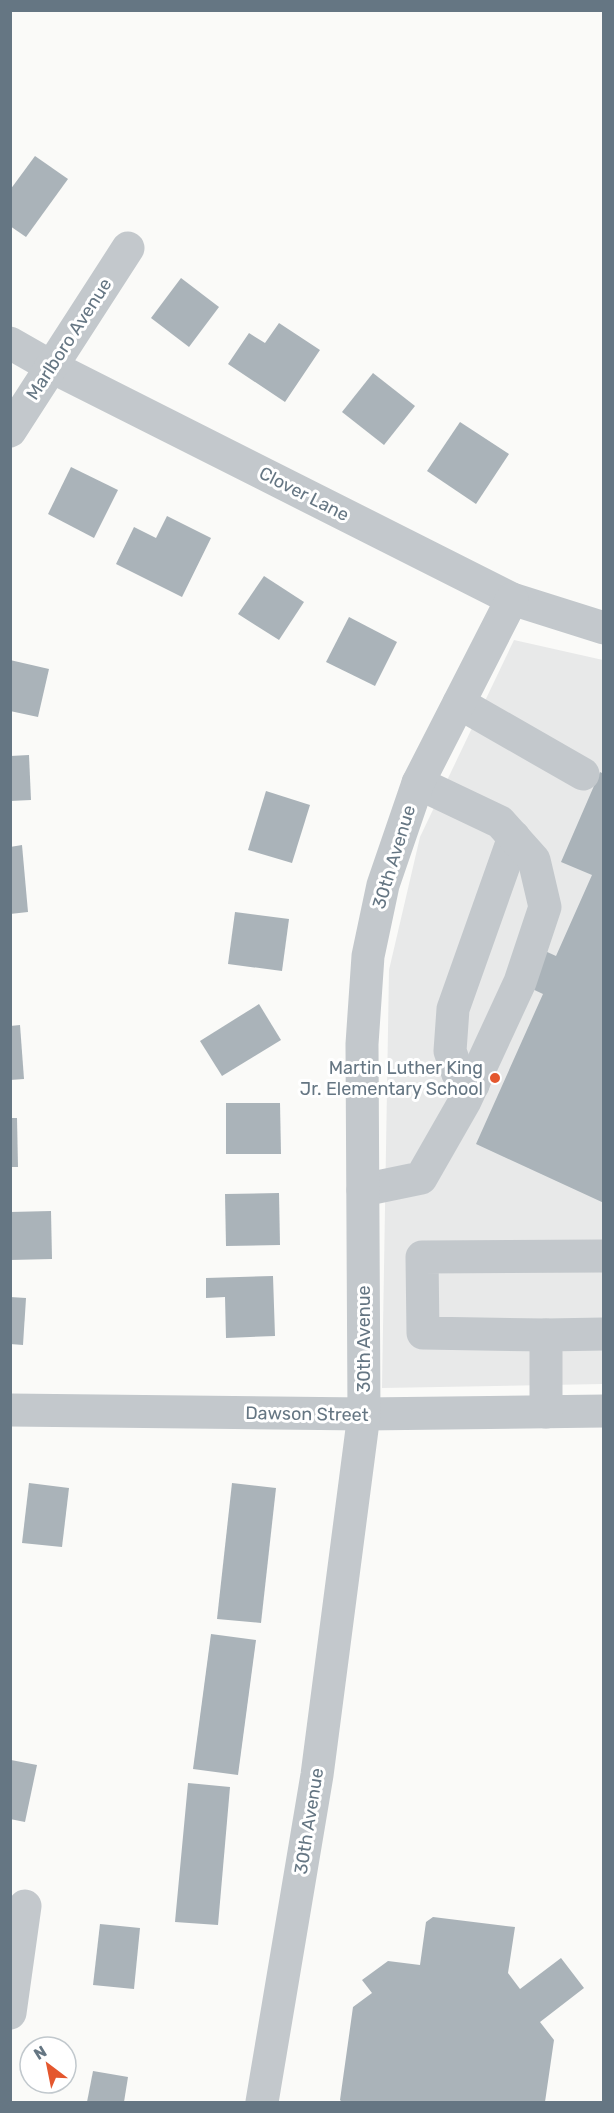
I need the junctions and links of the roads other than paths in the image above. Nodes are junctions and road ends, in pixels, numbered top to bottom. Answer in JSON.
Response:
{"nodes":[{"id":1,"x":128,"y":248,"type":"dead end"},
{"id":2,"x":10,"y":343,"type":"edge"},
{"id":3,"x":52,"y":367,"type":"junction"},
{"id":4,"x":10,"y":431,"type":"edge"},
{"id":5,"x":512,"y":599,"type":"junction"},
{"id":6,"x":603,"y":628,"type":"edge"},
{"id":7,"x":459,"y":703,"type":"junction"},
{"id":8,"x":583,"y":774,"type":"dead end"},
{"id":9,"x":418,"y":783,"type":"junction"},
{"id":10,"x":514,"y":837,"type":"junction"},
{"id":11,"x":473,"y":1084,"type":"junction"},
{"id":12,"x":363,"y":1190,"type":"junction"},
{"id":13,"x":603,"y":1256,"type":"edge"},
{"id":14,"x":603,"y":1334,"type":"edge"},
{"id":15,"x":546,"y":1335,"type":"junction"},
{"id":16,"x":10,"y":1410,"type":"edge"},
{"id":17,"x":603,"y":1411,"type":"edge"},
{"id":18,"x":546,"y":1412,"type":"junction"},
{"id":19,"x":364,"y":1414,"type":"junction"},
{"id":20,"x":25,"y":1906,"type":"dead end"},
{"id":21,"x":10,"y":2013,"type":"edge"},
{"id":22,"x":262,"y":2103,"type":"edge"}],
"edges":[{"from":1,"to":3,"type":"street","name":"Marlboro Avenue"},
{"from":2,"to":3,"type":"street","name":"Clover Lane"},
{"from":3,"to":4,"type":"street","name":"Marlboro Avenue"},
{"from":3,"to":5,"type":"street","name":"Clover Lane"},
{"from":5,"to":6,"type":"street","name":"Clover Lane"},
{"from":5,"to":7,"type":"street","name":"30th Avenue"},
{"from":7,"to":8,"type":"street"},
{"from":7,"to":9,"type":"street","name":"30th Avenue"},
{"from":9,"to":10,"type":"street"},
{"from":9,"to":12,"type":"street","name":"30th Avenue"},
{"from":10,"to":11,"type":"street"},
{"from":10,"to":11,"type":"street"},
{"from":11,"to":12,"type":"street"},
{"from":12,"to":19,"type":"street","name":"30th Avenue"},
{"from":13,"to":15,"type":"street"},
{"from":14,"to":15,"type":"street"},
{"from":15,"to":18,"type":"street"},
{"from":16,"to":19,"type":"street","name":"Dawson Street"},
{"from":17,"to":18,"type":"street","name":"Dawson Street"},
{"from":18,"to":19,"type":"street","name":"Dawson Street"},
{"from":19,"to":22,"type":"street","name":"30th Avenue"},
{"from":20,"to":21,"type":"street"}]}
